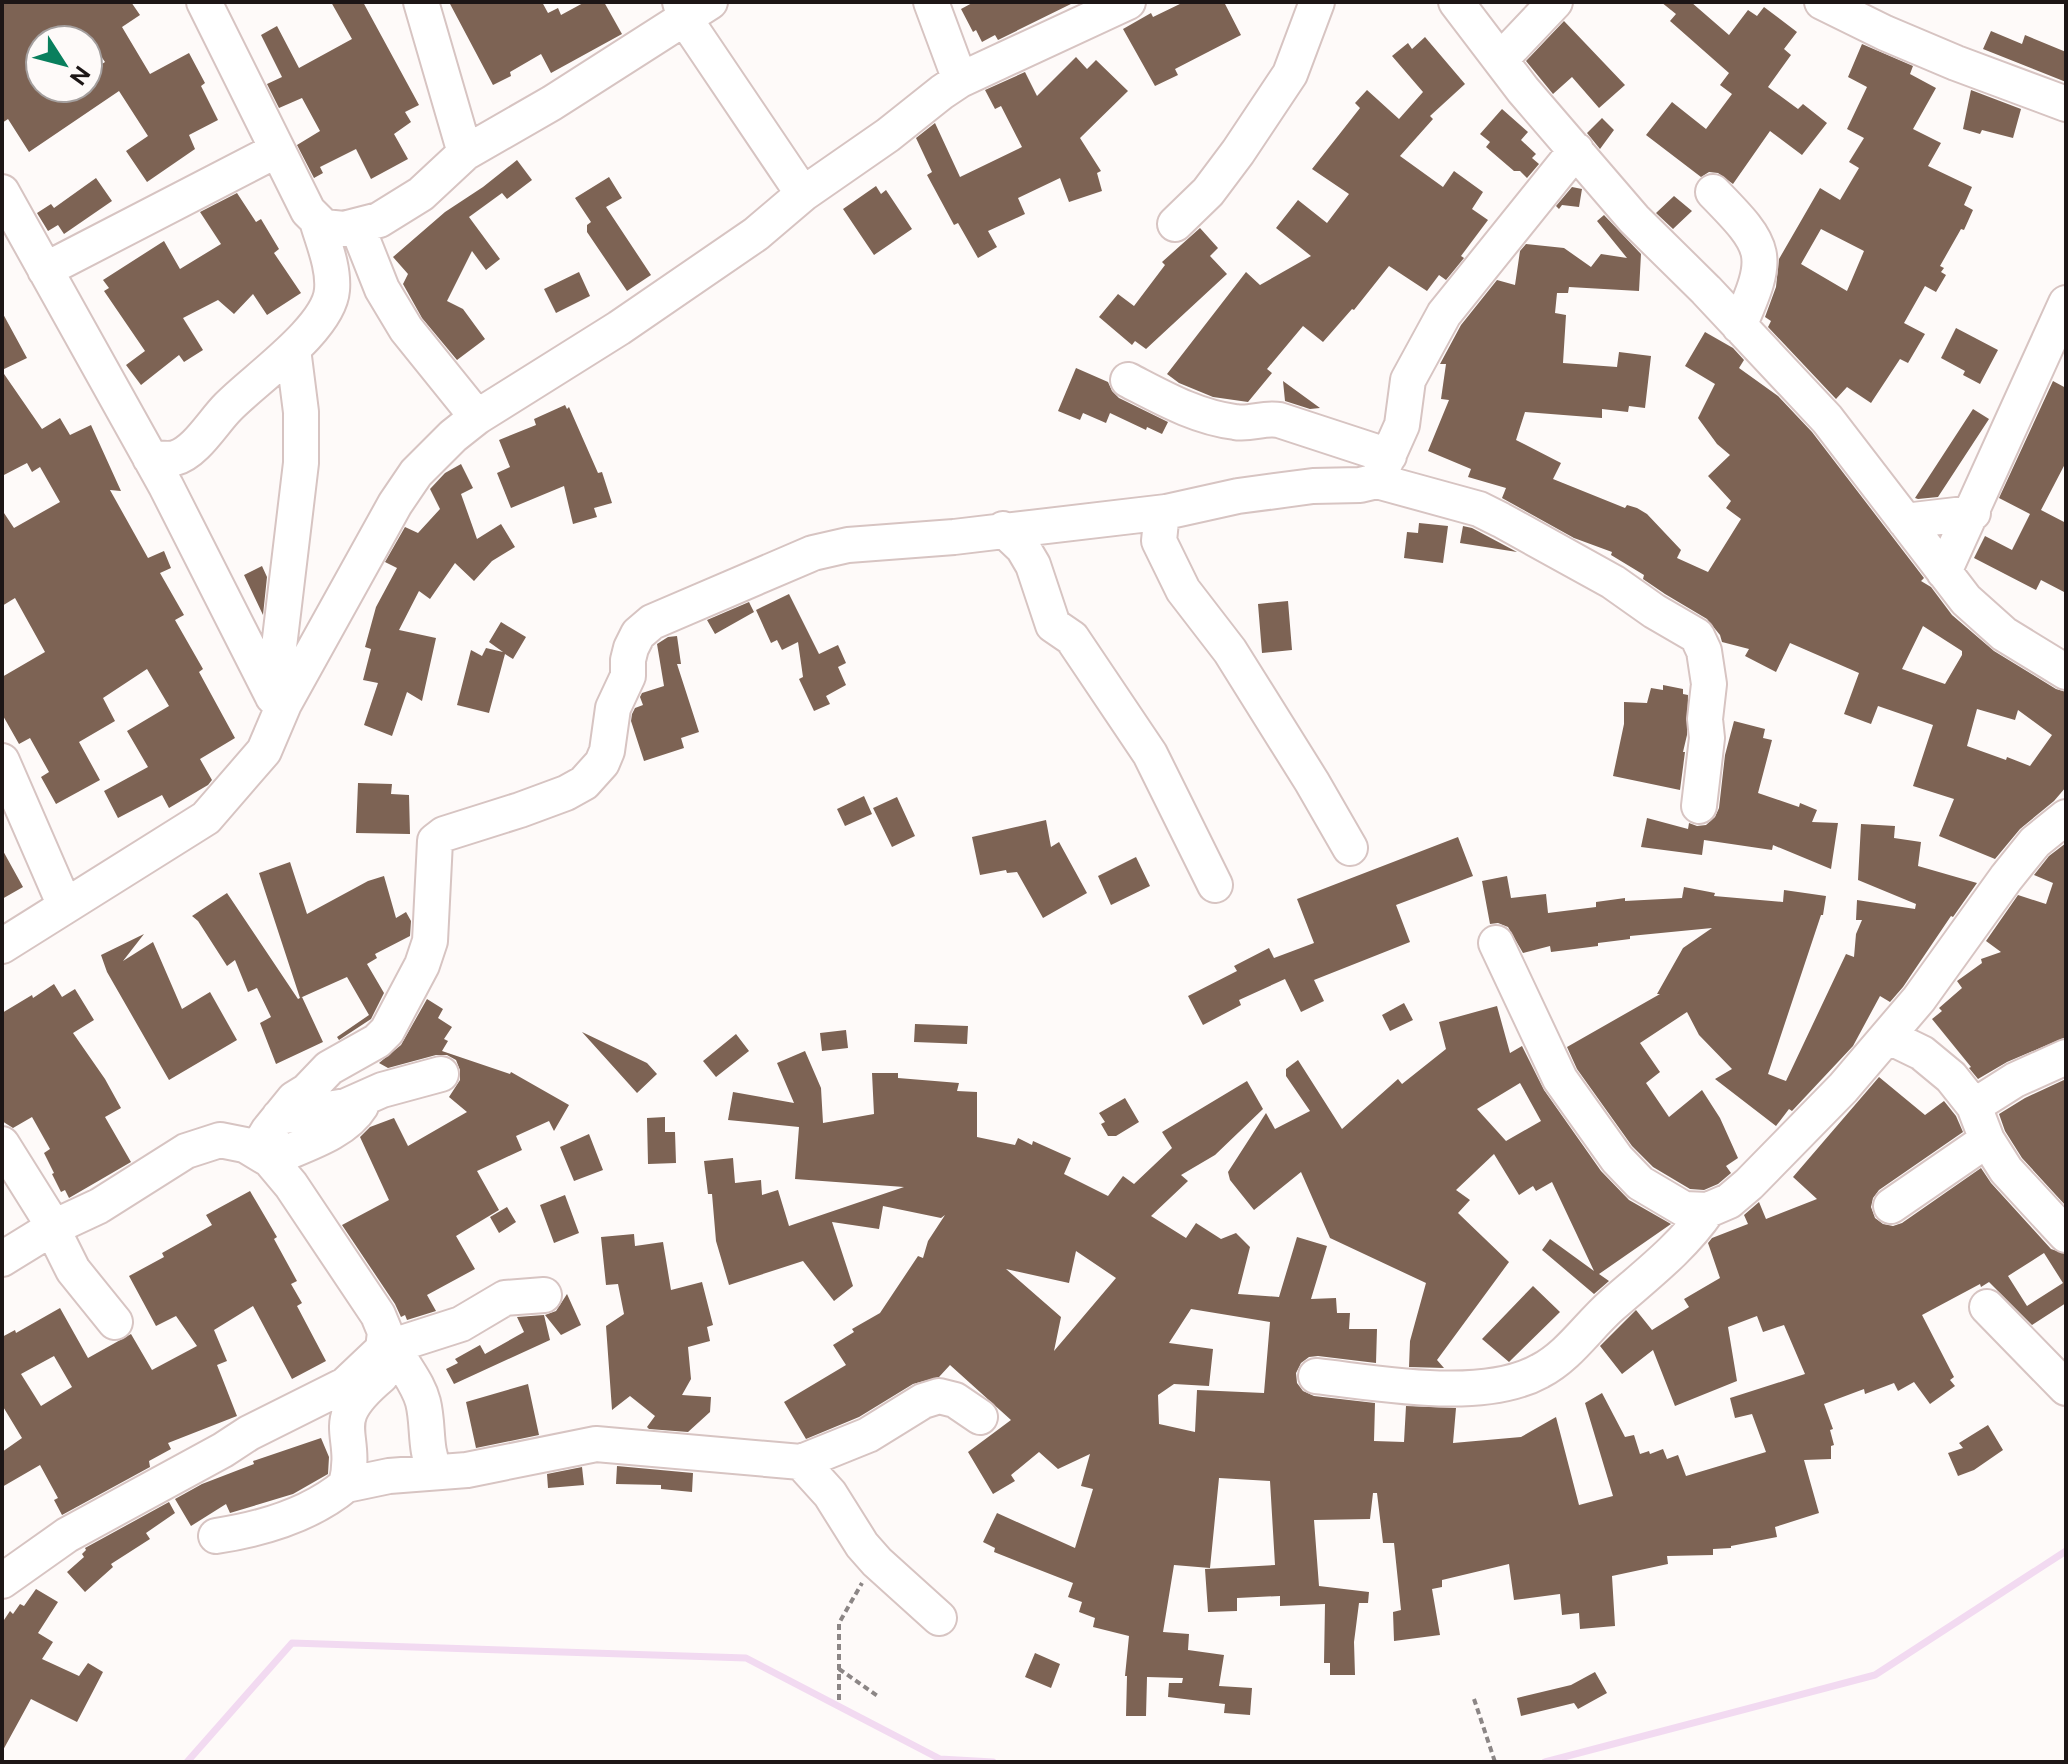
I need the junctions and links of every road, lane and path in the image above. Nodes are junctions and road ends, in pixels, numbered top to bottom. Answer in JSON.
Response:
{"nodes":[{"id":1,"x":204,"y":2,"type":"edge"},
{"id":2,"x":421,"y":2,"type":"edge"},
{"id":3,"x":931,"y":2,"type":"edge"},
{"id":4,"x":1128,"y":2,"type":"edge"},
{"id":5,"x":1317,"y":2,"type":"edge"},
{"id":6,"x":1456,"y":2,"type":"edge"},
{"id":7,"x":1555,"y":2,"type":"edge"},
{"id":8,"x":1822,"y":2,"type":"edge"},
{"id":9,"x":692,"y":8,"type":"edge"},
{"id":10,"x":1501,"y":59,"type":"junction"},
{"id":11,"x":960,"y":80,"type":"junction"},
{"id":12,"x":2066,"y":104,"type":"edge"},
{"id":13,"x":277,"y":150,"type":"junction"},
{"id":14,"x":1576,"y":150,"type":"junction"},
{"id":15,"x":465,"y":153,"type":"junction"},
{"id":16,"x":2,"y":192,"type":"edge"},
{"id":17,"x":1713,"y":192,"type":"dead end"},
{"id":18,"x":803,"y":194,"type":"junction"},
{"id":19,"x":318,"y":224,"type":"junction"},
{"id":20,"x":1175,"y":224,"type":"dead end"},
{"id":21,"x":357,"y":226,"type":"junction"},
{"id":22,"x":45,"y":270,"type":"junction"},
{"id":23,"x":2066,"y":303,"type":"edge"},
{"id":24,"x":1739,"y":326,"type":"junction"},
{"id":25,"x":293,"y":349,"type":"junction"},
{"id":26,"x":2056,"y":355,"type":"edge"},
{"id":27,"x":1128,"y":380,"type":"dead end"},
{"id":28,"x":477,"y":417,"type":"junction"},
{"id":29,"x":150,"y":458,"type":"junction"},
{"id":30,"x":1383,"y":468,"type":"junction"},
{"id":31,"x":1166,"y":512,"type":"junction"},
{"id":32,"x":1973,"y":513,"type":"junction"},
{"id":33,"x":1905,"y":521,"type":"junction"},
{"id":34,"x":1003,"y":529,"type":"junction"},
{"id":35,"x":1944,"y":572,"type":"junction"},
{"id":36,"x":2066,"y":672,"type":"edge"},
{"id":37,"x":279,"y":700,"type":"junction"},
{"id":38,"x":2,"y":761,"type":"edge"},
{"id":39,"x":1699,"y":806,"type":"dead end"},
{"id":40,"x":2066,"y":817,"type":"edge"},
{"id":41,"x":1350,"y":848,"type":"dead end"},
{"id":42,"x":1215,"y":885,"type":"dead end"},
{"id":43,"x":65,"y":906,"type":"junction"},
{"id":44,"x":1496,"y":943,"type":"dead end"},
{"id":45,"x":2,"y":946,"type":"edge"},
{"id":46,"x":1889,"y":1037,"type":"junction"},
{"id":47,"x":2066,"y":1057,"type":"edge"},
{"id":48,"x":441,"y":1074,"type":"dead end"},
{"id":49,"x":364,"y":1097,"type":"junction"},
{"id":50,"x":1974,"y":1106,"type":"junction"},
{"id":51,"x":279,"y":1117,"type":"junction"},
{"id":52,"x":1987,"y":1140,"type":"junction"},
{"id":53,"x":2,"y":1144,"type":"edge"},
{"id":54,"x":263,"y":1156,"type":"junction"},
{"id":55,"x":1891,"y":1206,"type":"dead end"},
{"id":56,"x":1708,"y":1210,"type":"junction"},
{"id":57,"x":53,"y":1228,"type":"junction"},
{"id":58,"x":2066,"y":1235,"type":"edge"},
{"id":59,"x":2,"y":1259,"type":"edge"},
{"id":60,"x":544,"y":1295,"type":"dead end"},
{"id":61,"x":1987,"y":1307,"type":"dead end"},
{"id":62,"x":115,"y":1322,"type":"dead end"},
{"id":63,"x":392,"y":1352,"type":"junction"},
{"id":64,"x":1316,"y":1376,"type":"dead end"},
{"id":65,"x":2066,"y":1388,"type":"edge"},
{"id":66,"x":980,"y":1417,"type":"dead end"},
{"id":67,"x":801,"y":1462,"type":"junction"},
{"id":68,"x":435,"y":1471,"type":"junction"},
{"id":69,"x":346,"y":1485,"type":"junction"},
{"id":70,"x":216,"y":1536,"type":"dead end"},
{"id":71,"x":884,"y":1569,"type":"junction"},
{"id":72,"x":2,"y":1581,"type":"edge"},
{"id":73,"x":939,"y":1618,"type":"dead end"},
{"id":74,"x":839,"y":1669,"type":"junction"},
{"id":75,"x":879,"y":1697,"type":"dead end"},
{"id":76,"x":1474,"y":1699,"type":"dead end"},
{"id":77,"x":839,"y":1700,"type":"dead end"},
{"id":78,"x":1495,"y":1762,"type":"edge"}],
"edges":[{"from":1,"to":13,"type":"street"},
{"from":2,"to":15,"type":"street"},
{"from":3,"to":11,"type":"street"},
{"from":4,"to":11,"type":"street"},
{"from":5,"to":20,"type":"street"},
{"from":6,"to":10,"type":"street"},
{"from":7,"to":10,"type":"street"},
{"from":8,"to":12,"type":"street"},
{"from":9,"to":15,"type":"street"},
{"from":9,"to":18,"type":"street"},
{"from":10,"to":14,"type":"street"},
{"from":11,"to":18,"type":"street"},
{"from":13,"to":19,"type":"street"},
{"from":13,"to":22,"type":"street"},
{"from":14,"to":24,"type":"street"},
{"from":14,"to":30,"type":"street"},
{"from":15,"to":21,"type":"street"},
{"from":16,"to":22,"type":"street"},
{"from":17,"to":24,"type":"street"},
{"from":18,"to":28,"type":"street"},
{"from":19,"to":21,"type":"street"},
{"from":19,"to":25,"type":"street"},
{"from":21,"to":28,"type":"street"},
{"from":22,"to":29,"type":"street"},
{"from":23,"to":26,"type":"street"},
{"from":24,"to":33,"type":"street"},
{"from":25,"to":29,"type":"street"},
{"from":25,"to":37,"type":"street"},
{"from":26,"to":32,"type":"street"},
{"from":27,"to":30,"type":"street"},
{"from":28,"to":37,"type":"street"},
{"from":29,"to":37,"type":"street"},
{"from":30,"to":31,"type":"street"},
{"from":30,"to":39,"type":"street"},
{"from":31,"to":34,"type":"street"},
{"from":31,"to":41,"type":"street"},
{"from":32,"to":33,"type":"street"},
{"from":32,"to":35,"type":"street"},
{"from":33,"to":35,"type":"street"},
{"from":34,"to":42,"type":"street"},
{"from":34,"to":51,"type":"street"},
{"from":35,"to":36,"type":"street"},
{"from":37,"to":43,"type":"street"},
{"from":38,"to":43,"type":"street"},
{"from":40,"to":46,"type":"street"},
{"from":43,"to":45,"type":"street"},
{"from":44,"to":56,"type":"street"},
{"from":46,"to":50,"type":"street"},
{"from":46,"to":56,"type":"street"},
{"from":47,"to":50,"type":"street"},
{"from":48,"to":49,"type":"street"},
{"from":49,"to":51,"type":"street"},
{"from":49,"to":54,"type":"street"},
{"from":50,"to":52,"type":"street"},
{"from":51,"to":54,"type":"street"},
{"from":52,"to":55,"type":"street"},
{"from":52,"to":58,"type":"street"},
{"from":53,"to":57,"type":"street"},
{"from":54,"to":57,"type":"street"},
{"from":54,"to":63,"type":"street"},
{"from":56,"to":64,"type":"street"},
{"from":57,"to":59,"type":"street"},
{"from":57,"to":62,"type":"street"},
{"from":60,"to":63,"type":"street"},
{"from":61,"to":65,"type":"street"},
{"from":63,"to":68,"type":"street"},
{"from":63,"to":69,"type":"street"},
{"from":63,"to":72,"type":"street"},
{"from":66,"to":67,"type":"street"},
{"from":67,"to":68,"type":"street"},
{"from":67,"to":71,"type":"street"},
{"from":68,"to":69,"type":"street"},
{"from":69,"to":70,"type":"street"},
{"from":71,"to":73,"type":"street"},
{"from":71,"to":74,"type":"path"},
{"from":74,"to":75,"type":"path"},
{"from":74,"to":77,"type":"path"},
{"from":76,"to":78,"type":"path"}]}
